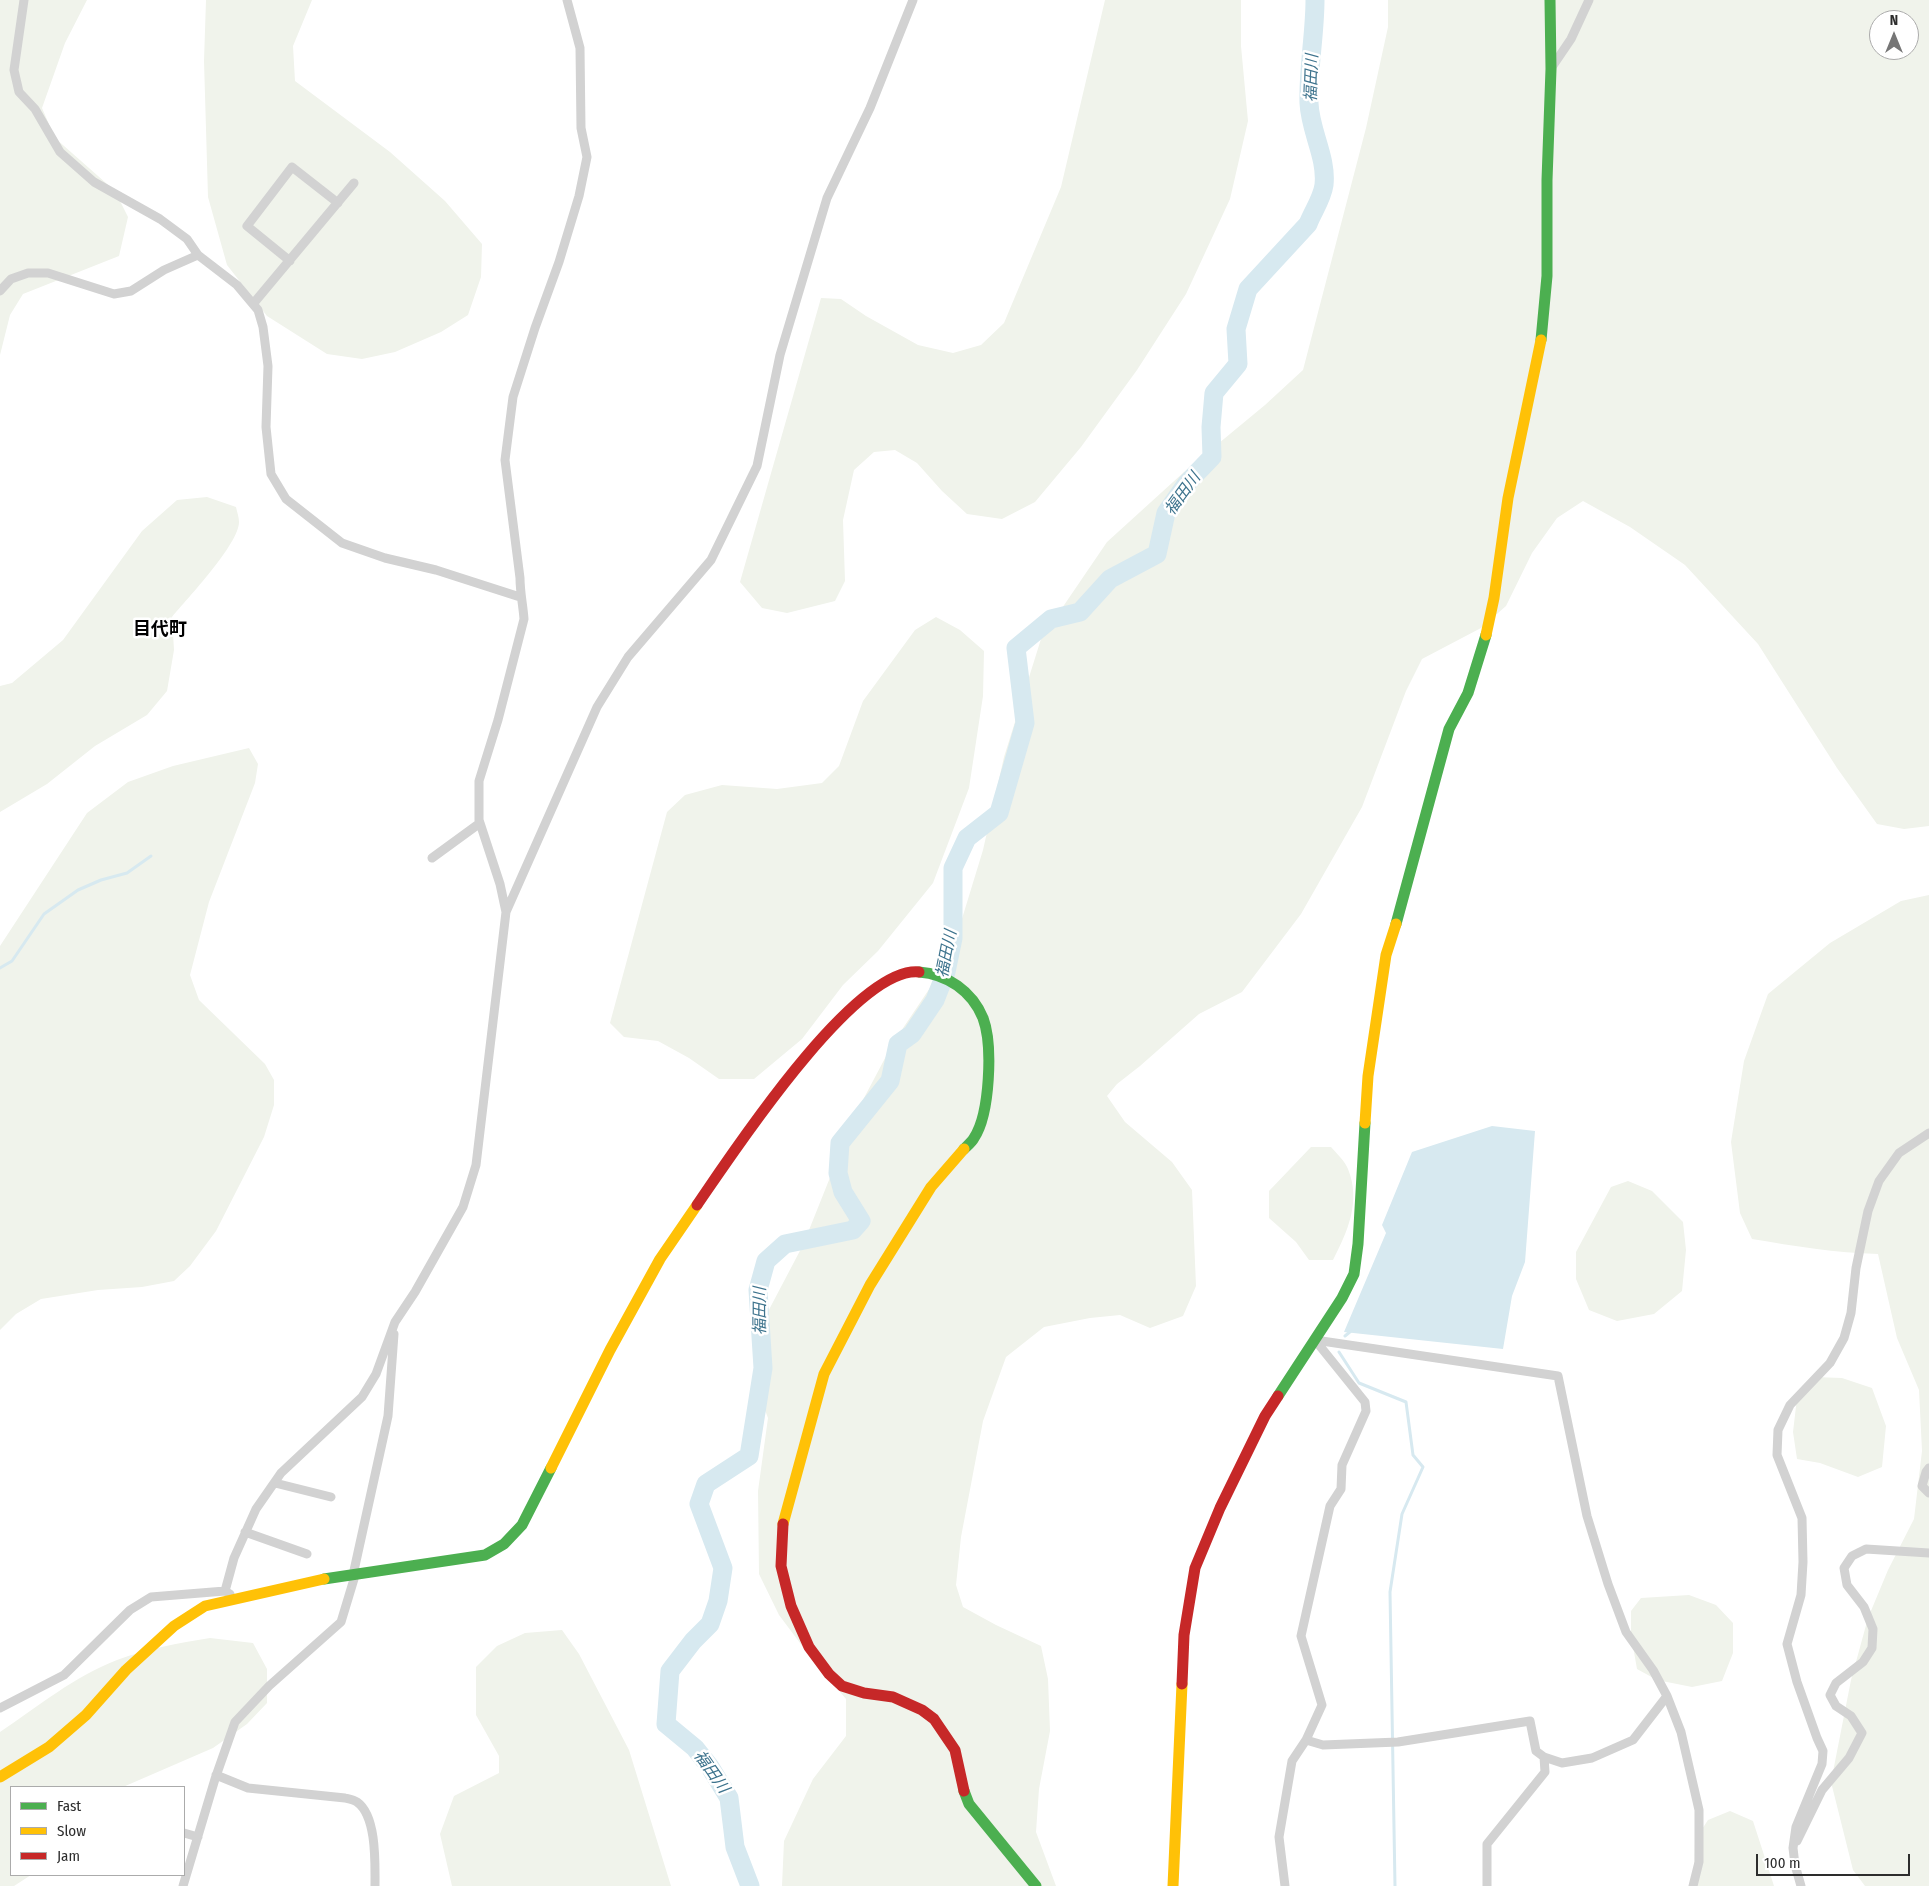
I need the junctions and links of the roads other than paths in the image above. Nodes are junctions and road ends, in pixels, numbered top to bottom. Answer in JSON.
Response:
{"nodes":[{"id":1,"x":24,"y":0,"type":"edge"},
{"id":2,"x":567,"y":0,"type":"edge"},
{"id":3,"x":913,"y":0,"type":"edge"},
{"id":4,"x":1550,"y":0,"type":"edge"},
{"id":5,"x":1589,"y":0,"type":"edge"},
{"id":6,"x":1551,"y":69,"type":"junction"},
{"id":7,"x":354,"y":183,"type":"dead end"},
{"id":8,"x":338,"y":203,"type":"junction"},
{"id":9,"x":198,"y":255,"type":"junction"},
{"id":10,"x":290,"y":261,"type":"junction"},
{"id":11,"x":0,"y":291,"type":"edge"},
{"id":12,"x":253,"y":304,"type":"junction"},
{"id":13,"x":520,"y":597,"type":"junction"},
{"id":14,"x":480,"y":823,"type":"junction"},
{"id":15,"x":432,"y":858,"type":"dead end"},
{"id":16,"x":506,"y":912,"type":"junction"},
{"id":17,"x":1929,"y":1133,"type":"edge"},
{"id":18,"x":395,"y":1322,"type":"junction"},
{"id":19,"x":1316,"y":1340,"type":"junction"},
{"id":20,"x":1929,"y":1468,"type":"edge"},
{"id":21,"x":275,"y":1483,"type":"junction"},
{"id":22,"x":1929,"y":1493,"type":"edge"},
{"id":23,"x":331,"y":1497,"type":"dead end"},
{"id":24,"x":245,"y":1532,"type":"junction"},
{"id":25,"x":1929,"y":1553,"type":"edge"},
{"id":26,"x":308,"y":1554,"type":"dead end"},
{"id":27,"x":353,"y":1575,"type":"junction"},
{"id":28,"x":225,"y":1591,"type":"junction"},
{"id":29,"x":237,"y":1600,"type":"junction"},
{"id":30,"x":1666,"y":1696,"type":"junction"},
{"id":31,"x":0,"y":1708,"type":"edge"},
{"id":32,"x":1306,"y":1740,"type":"junction"},
{"id":33,"x":1544,"y":1757,"type":"junction"},
{"id":34,"x":216,"y":1775,"type":"junction"},
{"id":35,"x":0,"y":1777,"type":"edge"},
{"id":36,"x":185,"y":1833,"type":"edge"},
{"id":37,"x":198,"y":1836,"type":"junction"},
{"id":38,"x":1793,"y":1848,"type":"junction"},
{"id":39,"x":183,"y":1886,"type":"edge"},
{"id":40,"x":375,"y":1886,"type":"edge"},
{"id":41,"x":1036,"y":1886,"type":"edge"},
{"id":42,"x":1173,"y":1886,"type":"edge"},
{"id":43,"x":1285,"y":1886,"type":"edge"},
{"id":44,"x":1488,"y":1886,"type":"edge"},
{"id":45,"x":1693,"y":1886,"type":"edge"},
{"id":46,"x":1801,"y":1886,"type":"edge"}],
"edges":[{"from":1,"to":9,"type":"street"},
{"from":2,"to":13,"type":"street"},
{"from":3,"to":16,"type":"street"},
{"from":4,"to":6,"type":"street"},
{"from":5,"to":6,"type":"street"},
{"from":6,"to":19,"type":"street"},
{"from":7,"to":8,"type":"street"},
{"from":8,"to":10,"type":"street"},
{"from":8,"to":10,"type":"street"},
{"from":9,"to":11,"type":"street"},
{"from":9,"to":12,"type":"street"},
{"from":10,"to":12,"type":"street"},
{"from":12,"to":13,"type":"street"},
{"from":13,"to":14,"type":"street"},
{"from":14,"to":15,"type":"street"},
{"from":14,"to":16,"type":"street"},
{"from":16,"to":18,"type":"street"},
{"from":17,"to":38,"type":"street"},
{"from":18,"to":21,"type":"street"},
{"from":18,"to":27,"type":"street"},
{"from":19,"to":30,"type":"street"},
{"from":19,"to":32,"type":"street"},
{"from":19,"to":42,"type":"street"},
{"from":20,"to":22,"type":"street"},
{"from":21,"to":23,"type":"street"},
{"from":21,"to":24,"type":"street"},
{"from":24,"to":26,"type":"street"},
{"from":24,"to":28,"type":"street"},
{"from":25,"to":38,"type":"street"},
{"from":27,"to":29,"type":"street"},
{"from":27,"to":34,"type":"street"},
{"from":27,"to":41,"type":"street"},
{"from":28,"to":29,"type":"street"},
{"from":28,"to":31,"type":"street"},
{"from":29,"to":35,"type":"street"},
{"from":30,"to":33,"type":"street"},
{"from":30,"to":45,"type":"street"},
{"from":32,"to":33,"type":"street"},
{"from":32,"to":43,"type":"street"},
{"from":33,"to":44,"type":"street"},
{"from":34,"to":37,"type":"street"},
{"from":34,"to":40,"type":"street"},
{"from":36,"to":37,"type":"street"},
{"from":37,"to":39,"type":"street"},
{"from":38,"to":46,"type":"street"}]}
